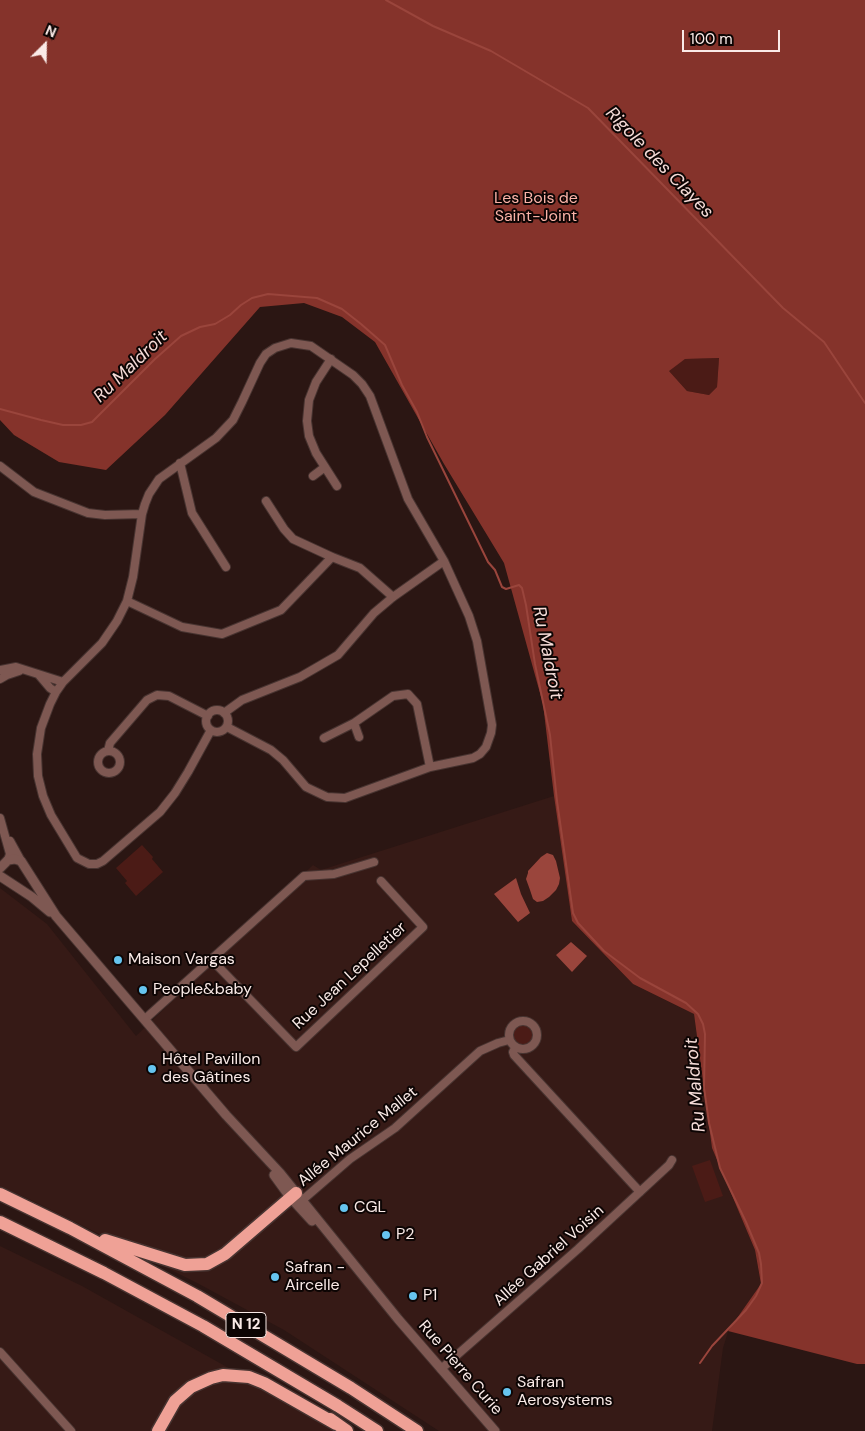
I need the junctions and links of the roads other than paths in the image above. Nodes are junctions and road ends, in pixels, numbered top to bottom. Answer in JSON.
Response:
{"nodes":[{"id":1,"x":331,"y":360,"type":"junction"},
{"id":2,"x":180,"y":463,"type":"junction"},
{"id":3,"x":0,"y":466,"type":"edge"},
{"id":4,"x":325,"y":467,"type":"junction"},
{"id":5,"x":313,"y":476,"type":"dead end"},
{"id":6,"x":337,"y":486,"type":"dead end"},
{"id":7,"x":266,"y":502,"type":"dead end"},
{"id":8,"x":142,"y":514,"type":"junction"},
{"id":9,"x":332,"y":557,"type":"junction"},
{"id":10,"x":444,"y":561,"type":"junction"},
{"id":11,"x":226,"y":567,"type":"dead end"},
{"id":12,"x":393,"y":597,"type":"junction"},
{"id":13,"x":127,"y":601,"type":"junction"},
{"id":14,"x":0,"y":670,"type":"edge"},
{"id":15,"x":26,"y":670,"type":"junction"},
{"id":16,"x":39,"y":675,"type":"junction"},
{"id":17,"x":0,"y":679,"type":"edge"},
{"id":18,"x":63,"y":682,"type":"junction"},
{"id":19,"x":56,"y":692,"type":"junction"},
{"id":20,"x":224,"y":713,"type":"junction"},
{"id":21,"x":208,"y":716,"type":"junction"},
{"id":22,"x":354,"y":723,"type":"junction"},
{"id":23,"x":227,"y":726,"type":"junction"},
{"id":24,"x":211,"y":730,"type":"junction"},
{"id":25,"x":359,"y":737,"type":"dead end"},
{"id":26,"x":324,"y":738,"type":"dead end"},
{"id":27,"x":108,"y":751,"type":"dead end"},
{"id":28,"x":430,"y":767,"type":"junction"},
{"id":29,"x":0,"y":818,"type":"edge"},
{"id":30,"x":4,"y":830,"type":"junction"},
{"id":31,"x":8,"y":860,"type":"junction"},
{"id":32,"x":21,"y":862,"type":"junction"},
{"id":33,"x":374,"y":862,"type":"dead end"},
{"id":34,"x":27,"y":871,"type":"junction"},
{"id":35,"x":2,"y":874,"type":"edge"},
{"id":36,"x":381,"y":881,"type":"dead end"},
{"id":37,"x":56,"y":916,"type":"junction"},
{"id":38,"x":211,"y":959,"type":"junction"},
{"id":39,"x":145,"y":1019,"type":"junction"},
{"id":40,"x":509,"y":1040,"type":"junction"},
{"id":41,"x":515,"y":1048,"type":"junction"},
{"id":42,"x":672,"y":1160,"type":"dead end"},
{"id":43,"x":640,"y":1192,"type":"junction"},
{"id":44,"x":0,"y":1194,"type":"edge"},
{"id":45,"x":296,"y":1199,"type":"junction"},
{"id":46,"x":0,"y":1222,"type":"edge"},
{"id":47,"x":70,"y":1228,"type":"junction"},
{"id":48,"x":185,"y":1317,"type":"junction"},
{"id":49,"x":0,"y":1352,"type":"edge"},
{"id":50,"x":441,"y":1369,"type":"junction"},
{"id":51,"x":342,"y":1427,"type":"edge"},
{"id":52,"x":71,"y":1431,"type":"edge"},
{"id":53,"x":158,"y":1431,"type":"edge"},
{"id":54,"x":377,"y":1431,"type":"edge"},
{"id":55,"x":417,"y":1431,"type":"edge"},
{"id":56,"x":495,"y":1431,"type":"edge"}],
"edges":[{"from":1,"to":2,"type":"street"},
{"from":1,"to":4,"type":"street"},
{"from":1,"to":10,"type":"street"},
{"from":2,"to":8,"type":"street"},
{"from":2,"to":11,"type":"street"},
{"from":3,"to":8,"type":"street"},
{"from":4,"to":5,"type":"street"},
{"from":4,"to":6,"type":"street"},
{"from":7,"to":9,"type":"street"},
{"from":8,"to":13,"type":"street"},
{"from":9,"to":12,"type":"street"},
{"from":9,"to":13,"type":"street"},
{"from":10,"to":12,"type":"street"},
{"from":10,"to":28,"type":"street"},
{"from":12,"to":20,"type":"street"},
{"from":13,"to":18,"type":"street"},
{"from":14,"to":15,"type":"street"},
{"from":15,"to":16,"type":"street"},
{"from":15,"to":17,"type":"street"},
{"from":16,"to":18,"type":"street"},
{"from":16,"to":19,"type":"street"},
{"from":18,"to":19,"type":"street"},
{"from":19,"to":24,"type":"street"},
{"from":20,"to":21,"type":"street"},
{"from":20,"to":23,"type":"street"},
{"from":21,"to":24,"type":"street"},
{"from":21,"to":27,"type":"street"},
{"from":22,"to":25,"type":"street"},
{"from":22,"to":26,"type":"street"},
{"from":22,"to":28,"type":"street"},
{"from":23,"to":24,"type":"street"},
{"from":23,"to":28,"type":"street"},
{"from":29,"to":30,"type":"street"},
{"from":30,"to":31,"type":"street"},
{"from":30,"to":32,"type":"street"},
{"from":31,"to":32,"type":"street"},
{"from":31,"to":35,"type":"street"},
{"from":32,"to":34,"type":"street","name":"Rue Pierre Curie"},
{"from":33,"to":38,"type":"street"},
{"from":34,"to":35,"type":"street"},
{"from":34,"to":37,"type":"street","name":"Rue Pierre Curie"},
{"from":35,"to":37,"type":"street","name":"Rue Pierre Curie"},
{"from":36,"to":38,"type":"street","name":"Rue Jean Lepelletier"},
{"from":37,"to":39,"type":"street","name":"Rue Pierre Curie"},
{"from":38,"to":39,"type":"street"},
{"from":39,"to":45,"type":"street","name":"Rue Pierre Curie"},
{"from":40,"to":41,"type":"street"},
{"from":40,"to":41,"type":"street"},
{"from":40,"to":45,"type":"street","name":"Allée Maurice Mallet"},
{"from":41,"to":43,"type":"street"},
{"from":42,"to":43,"type":"street","name":"Allée Gabriel Voisin"},
{"from":43,"to":50,"type":"street","name":"Allée Gabriel Voisin"},
{"from":44,"to":47,"type":"highway","number":"N 12"},
{"from":45,"to":47,"type":"highway"},
{"from":45,"to":50,"type":"street","name":"Rue Pierre Curie"},
{"from":46,"to":48,"type":"highway","number":"N 12"},
{"from":47,"to":55,"type":"highway","number":"N 12"},
{"from":48,"to":51,"type":"highway"},
{"from":48,"to":54,"type":"highway","number":"N 12"},
{"from":49,"to":52,"type":"street"},
{"from":50,"to":56,"type":"street","name":"Rue Pierre Curie"},
{"from":51,"to":53,"type":"highway"}]}
